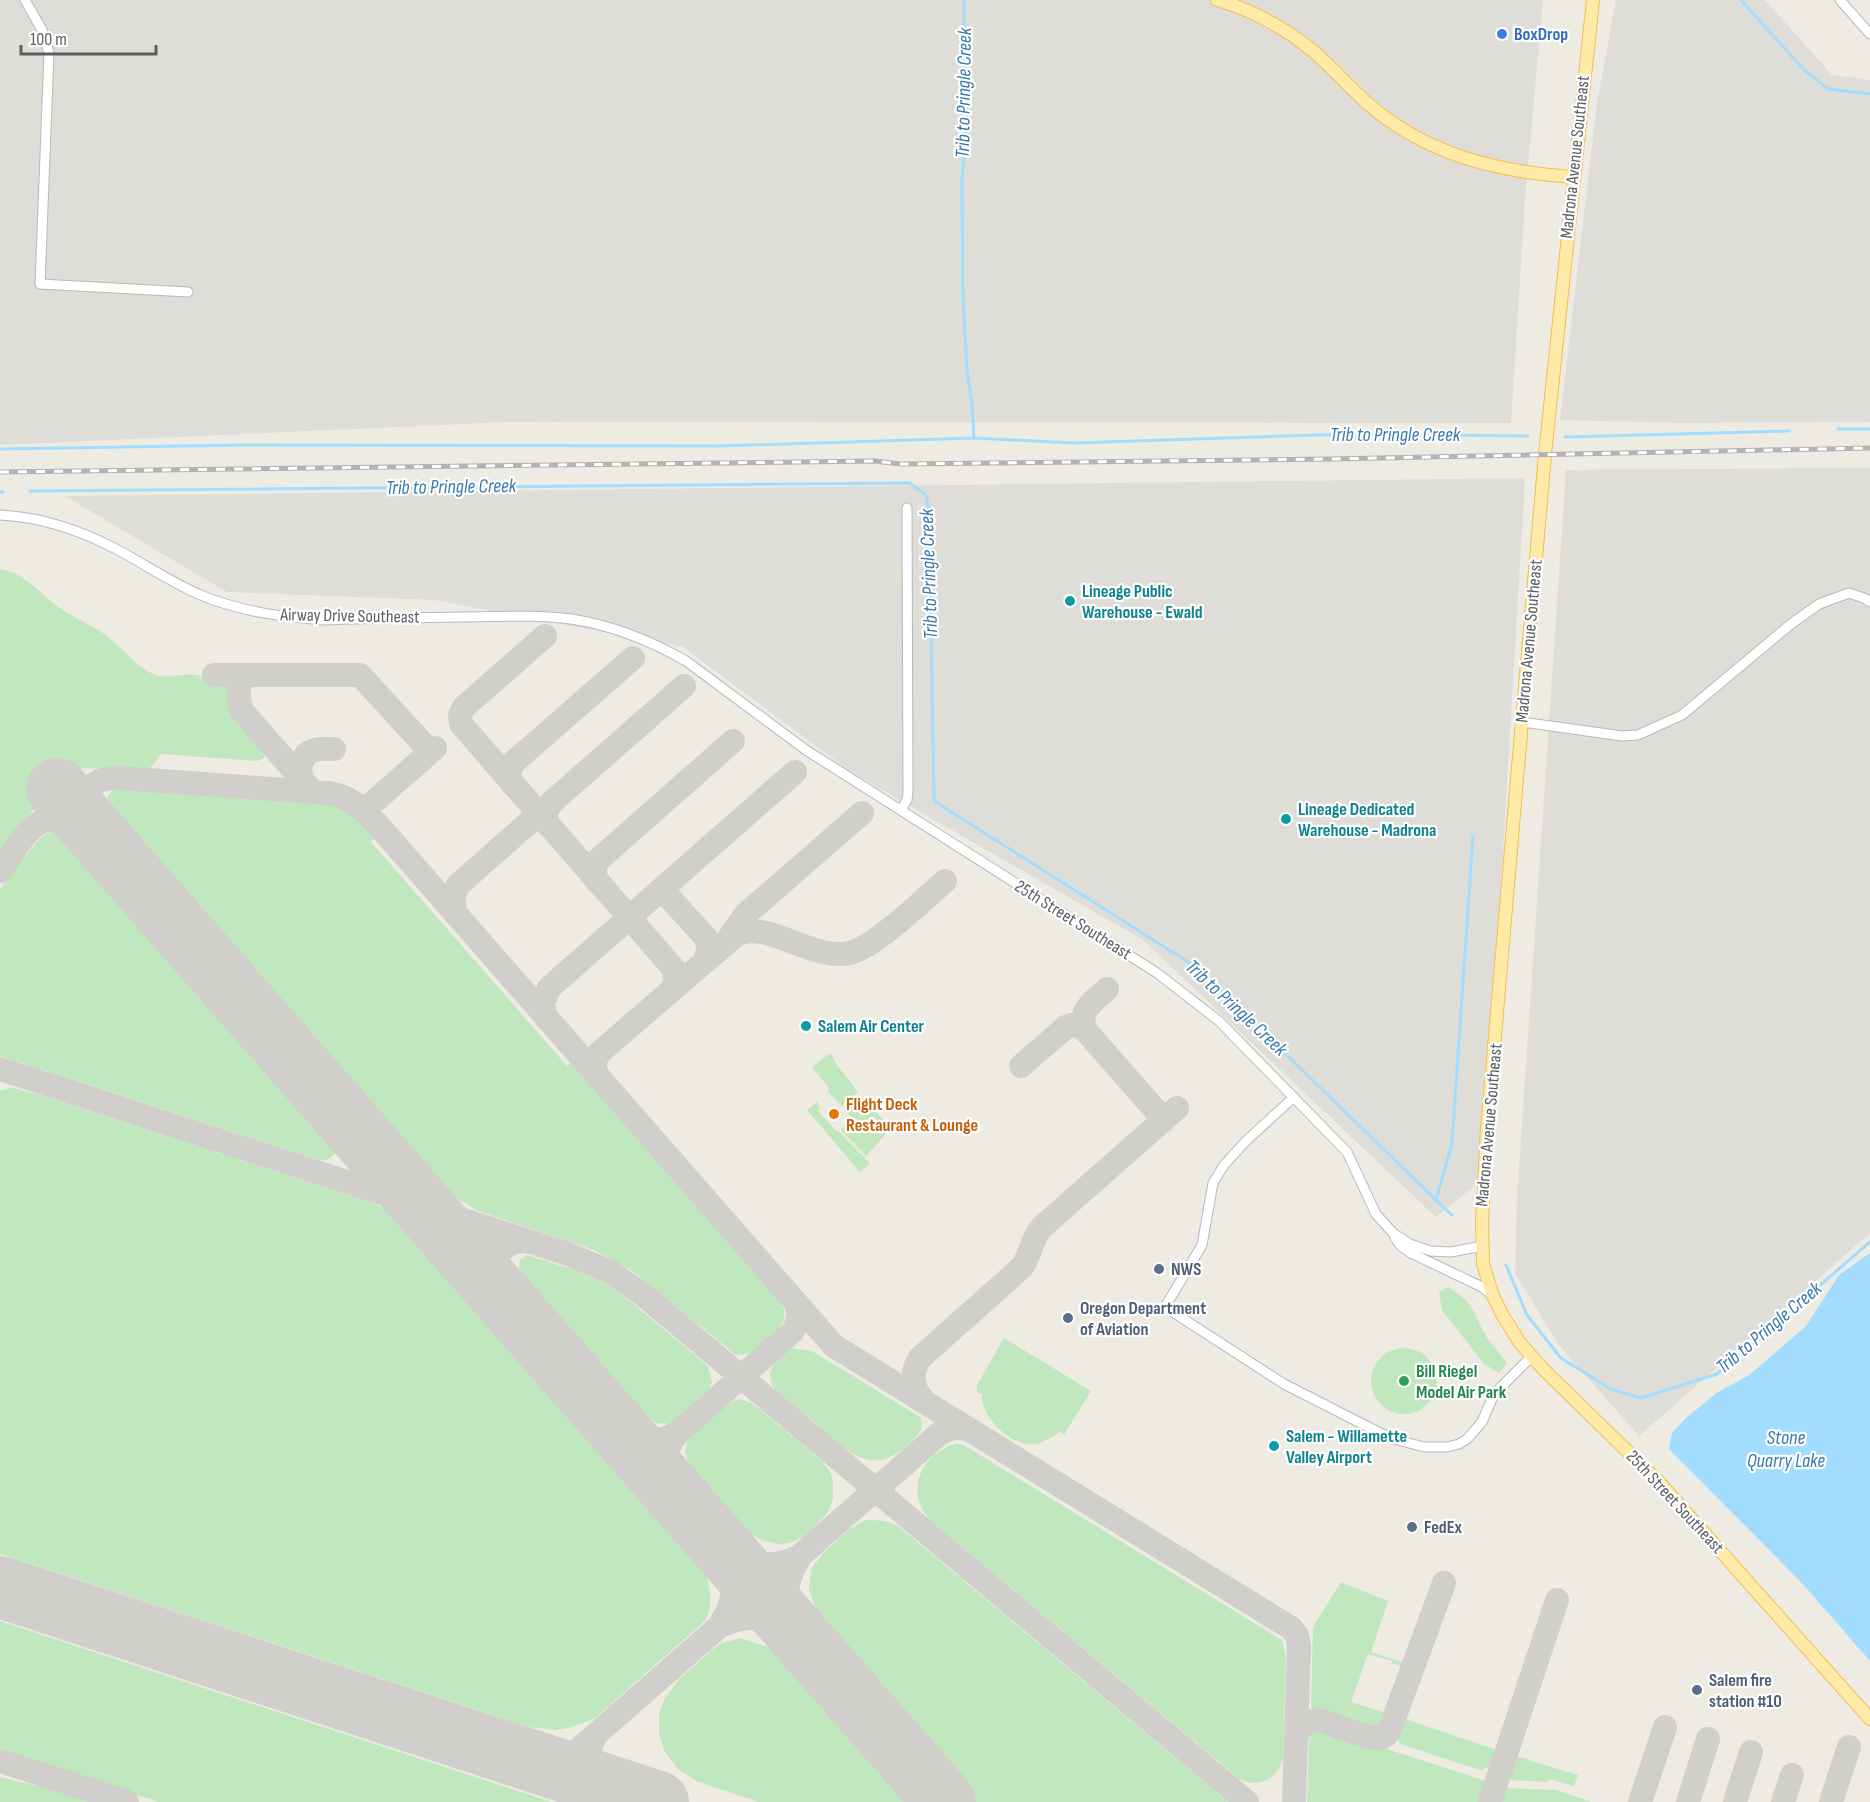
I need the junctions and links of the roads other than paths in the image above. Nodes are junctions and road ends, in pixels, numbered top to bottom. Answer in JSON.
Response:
{"nodes":[{"id":1,"x":25,"y":0,"type":"edge"},
{"id":2,"x":1221,"y":0,"type":"edge"},
{"id":3,"x":1593,"y":0,"type":"edge"},
{"id":4,"x":1840,"y":0,"type":"edge"},
{"id":5,"x":1870,"y":34,"type":"edge"},
{"id":6,"x":1573,"y":177,"type":"junction"},
{"id":7,"x":188,"y":292,"type":"dead end"},
{"id":8,"x":907,"y":508,"type":"dead end"},
{"id":9,"x":0,"y":515,"type":"edge"},
{"id":10,"x":1870,"y":602,"type":"edge"},
{"id":11,"x":611,"y":629,"type":"joint"},
{"id":12,"x":1522,"y":722,"type":"junction"},
{"id":13,"x":901,"y":810,"type":"junction"},
{"id":14,"x":1294,"y":1097,"type":"junction"},
{"id":15,"x":1393,"y":1233,"type":"junction"},
{"id":16,"x":1482,"y":1246,"type":"junction"},
{"id":17,"x":1487,"y":1282,"type":"joint"},
{"id":18,"x":1493,"y":1296,"type":"junction"},
{"id":19,"x":1532,"y":1356,"type":"junction"},
{"id":20,"x":1870,"y":1719,"type":"edge"}],
"edges":[{"from":1,"to":7,"type":"street"},
{"from":2,"to":6,"type":"main road"},
{"from":3,"to":6,"type":"main road","name":"Madrona Avenue Southeast"},
{"from":4,"to":5,"type":"street"},
{"from":6,"to":12,"type":"main road","name":"Madrona Avenue Southeast"},
{"from":8,"to":13,"type":"street"},
{"from":9,"to":11,"type":"street","name":"Airway Drive Southeast"},
{"from":10,"to":12,"type":"street"},
{"from":11,"to":13,"type":"street","name":"25th Street Southeast"},
{"from":12,"to":16,"type":"main road","name":"Madrona Avenue Southeast"},
{"from":13,"to":14,"type":"street","name":"25th Street Southeast"},
{"from":14,"to":15,"type":"street","name":"25th Street Southeast"},
{"from":14,"to":19,"type":"street"},
{"from":15,"to":16,"type":"street","name":"25th Street Southeast"},
{"from":15,"to":18,"type":"street"},
{"from":16,"to":17,"type":"main road","name":"Madrona Avenue Southeast"},
{"from":17,"to":18,"type":"main road","name":"25th Street Southeast"},
{"from":18,"to":19,"type":"main road","name":"25th Street Southeast"},
{"from":19,"to":20,"type":"main road","name":"25th Street Southeast"}]}
